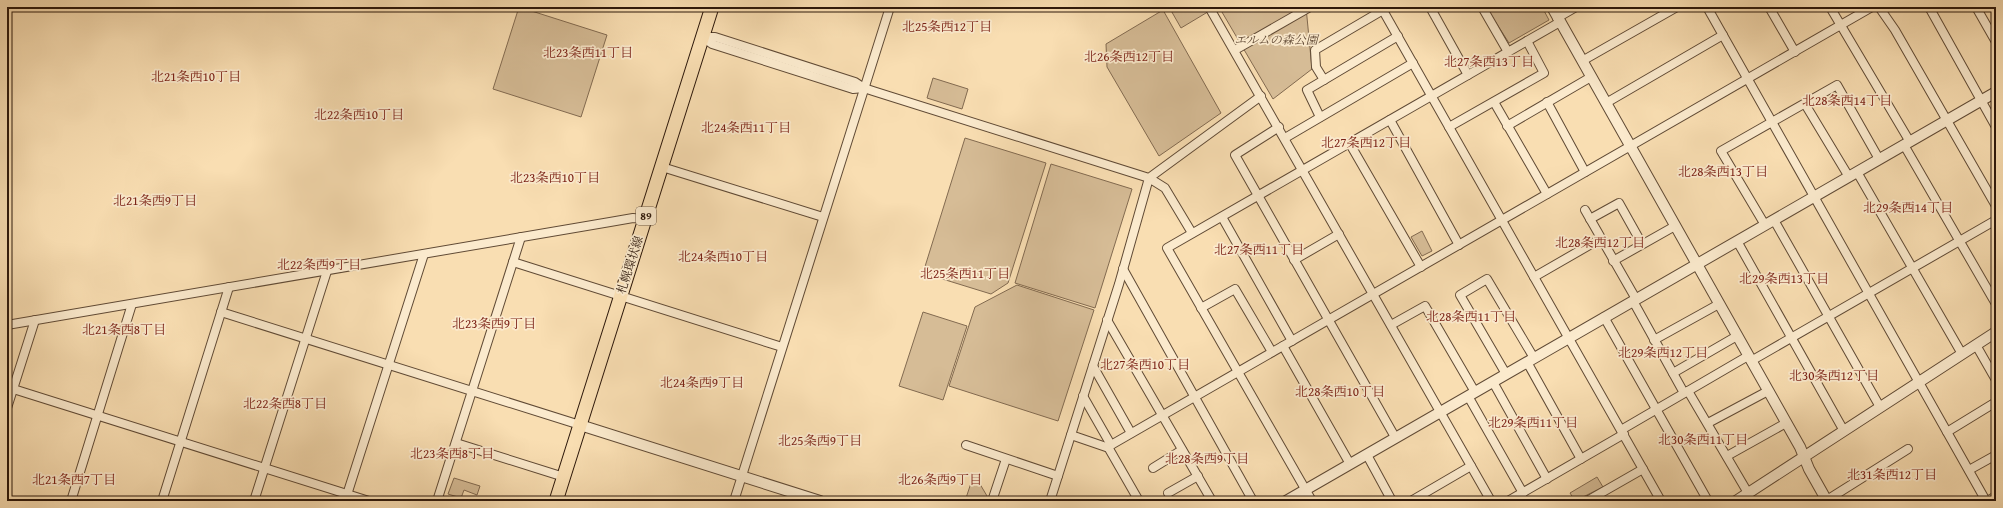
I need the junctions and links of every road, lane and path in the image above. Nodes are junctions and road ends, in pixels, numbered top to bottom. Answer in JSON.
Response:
{"nodes":[{"id":1,"x":712,"y":7,"type":"edge"},
{"id":2,"x":890,"y":7,"type":"edge"},
{"id":3,"x":1209,"y":7,"type":"edge"},
{"id":4,"x":1310,"y":7,"type":"edge"},
{"id":5,"x":1430,"y":7,"type":"edge"},
{"id":6,"x":1482,"y":7,"type":"edge"},
{"id":7,"x":1552,"y":7,"type":"edge"},
{"id":8,"x":1576,"y":7,"type":"edge"},
{"id":9,"x":1677,"y":7,"type":"edge"},
{"id":10,"x":1707,"y":7,"type":"edge"},
{"id":11,"x":1769,"y":7,"type":"edge"},
{"id":12,"x":1830,"y":7,"type":"edge"},
{"id":13,"x":1872,"y":7,"type":"edge"},
{"id":14,"x":1879,"y":7,"type":"edge"},
{"id":15,"x":1929,"y":7,"type":"edge"},
{"id":16,"x":1976,"y":7,"type":"edge"},
{"id":17,"x":1382,"y":9,"type":"edge"},
{"id":18,"x":1559,"y":20,"type":"junction"},
{"id":19,"x":1841,"y":25,"type":"junction"},
{"id":20,"x":1723,"y":35,"type":"junction"},
{"id":21,"x":1398,"y":36,"type":"junction"},
{"id":22,"x":702,"y":37,"type":"junction"},
{"id":23,"x":1527,"y":41,"type":"junction"},
{"id":24,"x":1996,"y":42,"type":"edge"},
{"id":25,"x":1234,"y":50,"type":"junction"},
{"id":26,"x":1508,"y":52,"type":"junction"},
{"id":27,"x":1795,"y":52,"type":"junction"},
{"id":28,"x":1582,"y":62,"type":"junction"},
{"id":29,"x":1413,"y":63,"type":"junction"},
{"id":30,"x":1468,"y":74,"type":"junction"},
{"id":31,"x":1591,"y":77,"type":"junction"},
{"id":32,"x":1748,"y":79,"type":"junction"},
{"id":33,"x":1324,"y":80,"type":"junction"},
{"id":34,"x":864,"y":88,"type":"junction"},
{"id":35,"x":1996,"y":92,"type":"edge"},
{"id":36,"x":1431,"y":95,"type":"junction"},
{"id":37,"x":1262,"y":96,"type":"junction"},
{"id":38,"x":1981,"y":100,"type":"junction"},
{"id":39,"x":1494,"y":102,"type":"junction"},
{"id":40,"x":1547,"y":102,"type":"junction"},
{"id":41,"x":1606,"y":103,"type":"junction"},
{"id":42,"x":1806,"y":104,"type":"junction"},
{"id":43,"x":1320,"y":117,"type":"junction"},
{"id":44,"x":1390,"y":120,"type":"junction"},
{"id":45,"x":1946,"y":120,"type":"junction"},
{"id":46,"x":1772,"y":122,"type":"junction"},
{"id":47,"x":1507,"y":126,"type":"junction"},
{"id":48,"x":1279,"y":127,"type":"junction"},
{"id":49,"x":1449,"y":127,"type":"junction"},
{"id":50,"x":1996,"y":128,"type":"edge"},
{"id":51,"x":1285,"y":138,"type":"junction"},
{"id":52,"x":1907,"y":143,"type":"junction"},
{"id":53,"x":1350,"y":144,"type":"junction"},
{"id":54,"x":1630,"y":146,"type":"junction"},
{"id":55,"x":1879,"y":159,"type":"junction"},
{"id":56,"x":662,"y":167,"type":"junction"},
{"id":57,"x":1303,"y":170,"type":"junction"},
{"id":58,"x":1585,"y":172,"type":"junction"},
{"id":59,"x":1853,"y":174,"type":"junction"},
{"id":60,"x":1149,"y":178,"type":"junction"},
{"id":61,"x":1547,"y":194,"type":"junction"},
{"id":62,"x":1258,"y":196,"type":"junction"},
{"id":63,"x":1814,"y":196,"type":"junction"},
{"id":64,"x":1996,"y":206,"type":"edge"},
{"id":65,"x":1584,"y":210,"type":"dead end"},
{"id":66,"x":823,"y":217,"type":"junction"},
{"id":67,"x":1222,"y":217,"type":"junction"},
{"id":68,"x":645,"y":219,"type":"junction"},
{"id":69,"x":1590,"y":219,"type":"junction"},
{"id":70,"x":1502,"y":220,"type":"junction"},
{"id":71,"x":1996,"y":220,"type":"edge"},
{"id":72,"x":1769,"y":222,"type":"junction"},
{"id":73,"x":1675,"y":226,"type":"junction"},
{"id":74,"x":1192,"y":233,"type":"junction"},
{"id":75,"x":1339,"y":234,"type":"junction"},
{"id":76,"x":521,"y":237,"type":"junction"},
{"id":77,"x":1600,"y":239,"type":"junction"},
{"id":78,"x":1737,"y":241,"type":"junction"},
{"id":79,"x":1959,"y":242,"type":"junction"},
{"id":80,"x":1459,"y":244,"type":"junction"},
{"id":81,"x":1642,"y":244,"type":"junction"},
{"id":82,"x":424,"y":254,"type":"junction"},
{"id":83,"x":1294,"y":260,"type":"junction"},
{"id":84,"x":1613,"y":261,"type":"junction"},
{"id":85,"x":513,"y":262,"type":"junction"},
{"id":86,"x":1697,"y":264,"type":"junction"},
{"id":87,"x":1421,"y":267,"type":"junction"},
{"id":88,"x":1913,"y":268,"type":"junction"},
{"id":89,"x":1123,"y":269,"type":"junction"},
{"id":90,"x":327,"y":271,"type":"junction"},
{"id":91,"x":1534,"y":277,"type":"junction"},
{"id":92,"x":229,"y":287,"type":"junction"},
{"id":93,"x":1869,"y":293,"type":"junction"},
{"id":94,"x":1374,"y":294,"type":"junction"},
{"id":95,"x":621,"y":296,"type":"junction"},
{"id":96,"x":1634,"y":300,"type":"junction"},
{"id":97,"x":132,"y":304,"type":"junction"},
{"id":98,"x":1719,"y":304,"type":"junction"},
{"id":99,"x":1996,"y":304,"type":"edge"},
{"id":100,"x":1201,"y":308,"type":"junction"},
{"id":101,"x":221,"y":312,"type":"junction"},
{"id":102,"x":1604,"y":317,"type":"junction"},
{"id":103,"x":1828,"y":317,"type":"junction"},
{"id":104,"x":35,"y":320,"type":"junction"},
{"id":105,"x":1107,"y":320,"type":"junction"},
{"id":106,"x":1328,"y":320,"type":"junction"},
{"id":107,"x":7,"y":325,"type":"edge"},
{"id":108,"x":1391,"y":325,"type":"junction"},
{"id":109,"x":1996,"y":332,"type":"edge"},
{"id":110,"x":1737,"y":336,"type":"junction"},
{"id":111,"x":1568,"y":338,"type":"junction"},
{"id":112,"x":1792,"y":338,"type":"junction"},
{"id":113,"x":305,"y":339,"type":"junction"},
{"id":114,"x":1654,"y":340,"type":"junction"},
{"id":115,"x":1292,"y":341,"type":"junction"},
{"id":116,"x":1976,"y":345,"type":"junction"},
{"id":117,"x":1283,"y":346,"type":"junction"},
{"id":118,"x":782,"y":347,"type":"junction"},
{"id":119,"x":1272,"y":352,"type":"junction"},
{"id":120,"x":1962,"y":354,"type":"junction"},
{"id":121,"x":1750,"y":358,"type":"junction"},
{"id":122,"x":1530,"y":360,"type":"junction"},
{"id":123,"x":388,"y":365,"type":"junction"},
{"id":124,"x":1093,"y":366,"type":"junction"},
{"id":125,"x":1238,"y":372,"type":"junction"},
{"id":126,"x":1673,"y":373,"type":"junction"},
{"id":127,"x":1506,"y":374,"type":"junction"},
{"id":128,"x":1996,"y":380,"type":"edge"},
{"id":129,"x":1493,"y":382,"type":"junction"},
{"id":130,"x":1919,"y":382,"type":"junction"},
{"id":131,"x":10,"y":388,"type":"edge"},
{"id":132,"x":472,"y":391,"type":"junction"},
{"id":133,"x":1768,"y":391,"type":"junction"},
{"id":134,"x":1686,"y":392,"type":"junction"},
{"id":135,"x":1471,"y":394,"type":"junction"},
{"id":136,"x":1084,"y":396,"type":"junction"},
{"id":137,"x":1194,"y":397,"type":"junction"},
{"id":138,"x":1996,"y":402,"type":"edge"},
{"id":139,"x":1880,"y":407,"type":"junction"},
{"id":140,"x":7,"y":408,"type":"edge"},
{"id":141,"x":1656,"y":409,"type":"junction"},
{"id":142,"x":1440,"y":412,"type":"junction"},
{"id":143,"x":97,"y":416,"type":"junction"},
{"id":144,"x":1162,"y":416,"type":"junction"},
{"id":145,"x":1708,"y":423,"type":"junction"},
{"id":146,"x":1786,"y":423,"type":"junction"},
{"id":147,"x":580,"y":425,"type":"junction"},
{"id":148,"x":1844,"y":431,"type":"junction"},
{"id":149,"x":1622,"y":432,"type":"junction"},
{"id":150,"x":1947,"y":432,"type":"junction"},
{"id":151,"x":1131,"y":433,"type":"junction"},
{"id":152,"x":1071,"y":435,"type":"junction"},
{"id":153,"x":1395,"y":437,"type":"junction"},
{"id":154,"x":180,"y":442,"type":"junction"},
{"id":155,"x":456,"y":443,"type":"junction"},
{"id":156,"x":966,"y":445,"type":"dead end"},
{"id":157,"x":1110,"y":446,"type":"junction"},
{"id":158,"x":1908,"y":449,"type":"dead end"},
{"id":159,"x":1182,"y":450,"type":"junction"},
{"id":160,"x":1366,"y":455,"type":"junction"},
{"id":161,"x":1996,"y":455,"type":"edge"},
{"id":162,"x":1727,"y":456,"type":"junction"},
{"id":163,"x":1804,"y":457,"type":"junction"},
{"id":164,"x":1006,"y":459,"type":"junction"},
{"id":165,"x":1581,"y":459,"type":"junction"},
{"id":166,"x":1350,"y":464,"type":"junction"},
{"id":167,"x":1471,"y":466,"type":"junction"},
{"id":168,"x":264,"y":468,"type":"junction"},
{"id":169,"x":1153,"y":468,"type":"dead end"},
{"id":170,"x":1643,"y":469,"type":"junction"},
{"id":171,"x":1969,"y":470,"type":"junction"},
{"id":172,"x":741,"y":476,"type":"junction"},
{"id":173,"x":1058,"y":476,"type":"junction"},
{"id":174,"x":1198,"y":476,"type":"junction"},
{"id":175,"x":564,"y":477,"type":"junction"},
{"id":176,"x":1547,"y":479,"type":"junction"},
{"id":177,"x":1306,"y":490,"type":"junction"},
{"id":178,"x":1168,"y":493,"type":"dead end"},
{"id":179,"x":1523,"y":493,"type":"junction"},
{"id":180,"x":1748,"y":493,"type":"junction"},
{"id":181,"x":1996,"y":496,"type":"edge"},
{"id":182,"x":347,"y":498,"type":"edge"},
{"id":183,"x":995,"y":500,"type":"edge"},
{"id":184,"x":1827,"y":500,"type":"edge"},
{"id":185,"x":70,"y":501,"type":"edge"},
{"id":186,"x":162,"y":501,"type":"edge"},
{"id":187,"x":254,"y":501,"type":"edge"},
{"id":188,"x":369,"y":501,"type":"edge"},
{"id":189,"x":438,"y":501,"type":"edge"},
{"id":190,"x":556,"y":501,"type":"edge"},
{"id":191,"x":734,"y":501,"type":"edge"},
{"id":192,"x":820,"y":501,"type":"edge"},
{"id":193,"x":1050,"y":501,"type":"edge"},
{"id":194,"x":1139,"y":501,"type":"edge"},
{"id":195,"x":1212,"y":501,"type":"edge"},
{"id":196,"x":1253,"y":501,"type":"edge"},
{"id":197,"x":1286,"y":501,"type":"edge"},
{"id":198,"x":1312,"y":501,"type":"edge"},
{"id":199,"x":1392,"y":501,"type":"edge"},
{"id":200,"x":1411,"y":501,"type":"edge"},
{"id":201,"x":1491,"y":501,"type":"edge"},
{"id":202,"x":1508,"y":501,"type":"edge"},
{"id":203,"x":1587,"y":501,"type":"edge"},
{"id":204,"x":1661,"y":501,"type":"edge"},
{"id":205,"x":1708,"y":501,"type":"edge"},
{"id":206,"x":1736,"y":501,"type":"edge"},
{"id":207,"x":1987,"y":501,"type":"edge"}],
"edges":[{"from":1,"to":22,"type":"main road","name":"札幌環状線","number":"89"},
{"from":2,"to":34,"type":"street"},
{"from":3,"to":25,"type":"street"},
{"from":4,"to":25,"type":"street"},
{"from":5,"to":30,"type":"street"},
{"from":6,"to":26,"type":"street"},
{"from":7,"to":18,"type":"street"},
{"from":8,"to":18,"type":"street"},
{"from":9,"to":28,"type":"street"},
{"from":10,"to":20,"type":"street"},
{"from":11,"to":27,"type":"street"},
{"from":12,"to":19,"type":"street"},
{"from":13,"to":19,"type":"street"},
{"from":14,"to":45,"type":"street"},
{"from":15,"to":38,"type":"street"},
{"from":16,"to":24,"type":"street"},
{"from":17,"to":21,"type":"street"},
{"from":17,"to":33,"type":"street"},
{"from":18,"to":23,"type":"street"},
{"from":18,"to":28,"type":"street"},
{"from":19,"to":27,"type":"street"},
{"from":19,"to":52,"type":"street"},
{"from":20,"to":32,"type":"street"},
{"from":20,"to":41,"type":"street"},
{"from":21,"to":29,"type":"street"},
{"from":21,"to":33,"type":"street"},
{"from":22,"to":34,"type":"street"},
{"from":22,"to":56,"type":"main road","name":"札幌環状線","number":"89"},
{"from":23,"to":26,"type":"street"},
{"from":23,"to":39,"type":"street"},
{"from":25,"to":37,"type":"street"},
{"from":26,"to":30,"type":"street"},
{"from":27,"to":32,"type":"street"},
{"from":28,"to":31,"type":"street"},
{"from":29,"to":36,"type":"street"},
{"from":29,"to":43,"type":"street"},
{"from":30,"to":36,"type":"street"},
{"from":31,"to":40,"type":"street"},
{"from":31,"to":41,"type":"street"},
{"from":32,"to":46,"type":"street"},
{"from":32,"to":54,"type":"street"},
{"from":33,"to":43,"type":"street"},
{"from":34,"to":60,"type":"street"},
{"from":34,"to":66,"type":"street"},
{"from":35,"to":38,"type":"street"},
{"from":36,"to":44,"type":"street"},
{"from":36,"to":49,"type":"street"},
{"from":37,"to":48,"type":"street"},
{"from":37,"to":60,"type":"street"},
{"from":38,"to":45,"type":"street"},
{"from":38,"to":50,"type":"street"},
{"from":39,"to":47,"type":"street"},
{"from":39,"to":49,"type":"street"},
{"from":40,"to":47,"type":"street"},
{"from":40,"to":58,"type":"street"},
{"from":41,"to":54,"type":"street"},
{"from":42,"to":46,"type":"street"},
{"from":42,"to":55,"type":"street"},
{"from":42,"to":59,"type":"street"},
{"from":43,"to":51,"type":"street"},
{"from":44,"to":53,"type":"street"},
{"from":44,"to":80,"type":"street"},
{"from":45,"to":52,"type":"street"},
{"from":45,"to":64,"type":"street"},
{"from":46,"to":63,"type":"street"},
{"from":46,"to":72,"type":"street"},
{"from":47,"to":61,"type":"street"},
{"from":48,"to":51,"type":"street"},
{"from":48,"to":62,"type":"street"},
{"from":49,"to":70,"type":"street"},
{"from":51,"to":57,"type":"street"},
{"from":52,"to":55,"type":"street"},
{"from":52,"to":79,"type":"street"},
{"from":53,"to":57,"type":"street"},
{"from":53,"to":87,"type":"street"},
{"from":54,"to":58,"type":"street"},
{"from":54,"to":73,"type":"street"},
{"from":55,"to":59,"type":"street"},
{"from":56,"to":66,"type":"street"},
{"from":56,"to":68,"type":"main road","name":"札幌環状線","number":"89"},
{"from":57,"to":62,"type":"street"},
{"from":57,"to":75,"type":"street"},
{"from":58,"to":61,"type":"street"},
{"from":59,"to":63,"type":"street"},
{"from":59,"to":88,"type":"street"},
{"from":60,"to":74,"type":"street"},
{"from":60,"to":89,"type":"street"},
{"from":61,"to":70,"type":"street"},
{"from":62,"to":67,"type":"street"},
{"from":62,"to":83,"type":"street"},
{"from":63,"to":72,"type":"street"},
{"from":63,"to":93,"type":"street"},
{"from":65,"to":69,"type":"street"},
{"from":66,"to":118,"type":"street"},
{"from":67,"to":74,"type":"street"},
{"from":67,"to":115,"type":"street"},
{"from":68,"to":76,"type":"street"},
{"from":68,"to":95,"type":"main road","name":"札幌環状線","number":"89"},
{"from":69,"to":77,"type":"street"},
{"from":69,"to":81,"type":"street"},
{"from":70,"to":80,"type":"street"},
{"from":70,"to":91,"type":"street"},
{"from":71,"to":79,"type":"street"},
{"from":72,"to":78,"type":"street"},
{"from":72,"to":103,"type":"street"},
{"from":73,"to":81,"type":"street"},
{"from":73,"to":86,"type":"street"},
{"from":74,"to":100,"type":"street"},
{"from":75,"to":83,"type":"street"},
{"from":75,"to":94,"type":"street"},
{"from":76,"to":82,"type":"street"},
{"from":76,"to":85,"type":"street"},
{"from":77,"to":84,"type":"street"},
{"from":77,"to":91,"type":"street"},
{"from":78,"to":86,"type":"street"},
{"from":78,"to":112,"type":"street"},
{"from":79,"to":88,"type":"street"},
{"from":79,"to":99,"type":"street"},
{"from":80,"to":87,"type":"street"},
{"from":81,"to":84,"type":"street"},
{"from":82,"to":90,"type":"street"},
{"from":82,"to":123,"type":"street"},
{"from":83,"to":106,"type":"street"},
{"from":84,"to":96,"type":"street"},
{"from":85,"to":95,"type":"street"},
{"from":85,"to":132,"type":"street"},
{"from":86,"to":96,"type":"street"},
{"from":86,"to":98,"type":"street"},
{"from":87,"to":94,"type":"street"},
{"from":88,"to":93,"type":"street"},
{"from":88,"to":120,"type":"street"},
{"from":89,"to":105,"type":"street"},
{"from":89,"to":137,"type":"street"},
{"from":90,"to":92,"type":"street"},
{"from":90,"to":113,"type":"street"},
{"from":91,"to":111,"type":"street"},
{"from":92,"to":97,"type":"street"},
{"from":92,"to":101,"type":"street"},
{"from":93,"to":103,"type":"street"},
{"from":93,"to":130,"type":"street"},
{"from":94,"to":106,"type":"street"},
{"from":94,"to":108,"type":"street"},
{"from":95,"to":118,"type":"street"},
{"from":95,"to":147,"type":"main road","name":"札幌環状線","number":"89"},
{"from":96,"to":102,"type":"street"},
{"from":96,"to":114,"type":"street"},
{"from":97,"to":104,"type":"street"},
{"from":97,"to":143,"type":"street"},
{"from":98,"to":110,"type":"street"},
{"from":98,"to":114,"type":"street"},
{"from":100,"to":119,"type":"street"},
{"from":100,"to":125,"type":"street"},
{"from":101,"to":113,"type":"street"},
{"from":101,"to":154,"type":"street"},
{"from":102,"to":111,"type":"street"},
{"from":102,"to":141,"type":"street"},
{"from":103,"to":112,"type":"street"},
{"from":103,"to":139,"type":"street"},
{"from":104,"to":107,"type":"street"},
{"from":104,"to":131,"type":"street"},
{"from":105,"to":124,"type":"street"},
{"from":105,"to":144,"type":"street"},
{"from":106,"to":115,"type":"street"},
{"from":106,"to":153,"type":"street"},
{"from":108,"to":135,"type":"street"},
{"from":108,"to":142,"type":"street"},
{"from":109,"to":116,"type":"street"},
{"from":110,"to":121,"type":"street"},
{"from":110,"to":126,"type":"street"},
{"from":111,"to":122,"type":"street"},
{"from":111,"to":149,"type":"street"},
{"from":112,"to":121,"type":"street"},
{"from":112,"to":148,"type":"street"},
{"from":113,"to":123,"type":"street"},
{"from":113,"to":168,"type":"street"},
{"from":114,"to":126,"type":"street"},
{"from":115,"to":117,"type":"street"},
{"from":116,"to":120,"type":"street"},
{"from":116,"to":128,"type":"street"},
{"from":117,"to":119,"type":"street"},
{"from":117,"to":166,"type":"street"},
{"from":118,"to":172,"type":"street"},
{"from":119,"to":125,"type":"street"},
{"from":120,"to":130,"type":"street"},
{"from":121,"to":133,"type":"street"},
{"from":121,"to":134,"type":"street"},
{"from":122,"to":127,"type":"street"},
{"from":122,"to":127,"type":"street"},
{"from":122,"to":165,"type":"street"},
{"from":123,"to":132,"type":"street"},
{"from":123,"to":182,"type":"street"},
{"from":124,"to":136,"type":"street"},
{"from":124,"to":151,"type":"street"},
{"from":125,"to":137,"type":"street"},
{"from":125,"to":177,"type":"street"},
{"from":126,"to":134,"type":"street"},
{"from":127,"to":129,"type":"street"},
{"from":129,"to":135,"type":"street"},
{"from":129,"to":176,"type":"street"},
{"from":130,"to":139,"type":"street"},
{"from":130,"to":150,"type":"street"},
{"from":131,"to":140,"type":"street"},
{"from":131,"to":143,"type":"street"},
{"from":132,"to":147,"type":"street"},
{"from":132,"to":155,"type":"street"},
{"from":133,"to":145,"type":"street"},
{"from":133,"to":146,"type":"street"},
{"from":134,"to":141,"type":"street"},
{"from":134,"to":145,"type":"street"},
{"from":135,"to":142,"type":"street"},
{"from":135,"to":179,"type":"street"},
{"from":136,"to":152,"type":"street"},
{"from":136,"to":157,"type":"street"},
{"from":137,"to":144,"type":"street"},
{"from":137,"to":196,"type":"street"},
{"from":138,"to":150,"type":"street"},
{"from":139,"to":148,"type":"street"},
{"from":141,"to":149,"type":"street"},
{"from":141,"to":205,"type":"street"},
{"from":142,"to":153,"type":"street"},
{"from":142,"to":167,"type":"street"},
{"from":143,"to":154,"type":"street"},
{"from":143,"to":185,"type":"street"},
{"from":144,"to":151,"type":"street"},
{"from":144,"to":159,"type":"street"},
{"from":145,"to":162,"type":"street"},
{"from":146,"to":162,"type":"street"},
{"from":146,"to":163,"type":"street"},
{"from":147,"to":172,"type":"street"},
{"from":147,"to":175,"type":"main road","name":"札幌環状線","number":"89"},
{"from":148,"to":163,"type":"street"},
{"from":149,"to":165,"type":"street"},
{"from":149,"to":170,"type":"street"},
{"from":150,"to":171,"type":"street"},
{"from":151,"to":157,"type":"street"},
{"from":152,"to":157,"type":"street"},
{"from":152,"to":173,"type":"street"},
{"from":153,"to":160,"type":"street"},
{"from":154,"to":168,"type":"street"},
{"from":154,"to":186,"type":"street"},
{"from":155,"to":175,"type":"street"},
{"from":155,"to":189,"type":"street"},
{"from":156,"to":164,"type":"street"},
{"from":157,"to":194,"type":"street"},
{"from":158,"to":184,"type":"street"},
{"from":159,"to":169,"type":"street"},
{"from":159,"to":174,"type":"street"},
{"from":160,"to":166,"type":"street"},
{"from":160,"to":199,"type":"street"},
{"from":161,"to":171,"type":"street"},
{"from":162,"to":180,"type":"street"},
{"from":163,"to":180,"type":"street"},
{"from":163,"to":184,"type":"street"},
{"from":164,"to":173,"type":"street"},
{"from":164,"to":183,"type":"street"},
{"from":165,"to":176,"type":"street"},
{"from":166,"to":177,"type":"street"},
{"from":167,"to":200,"type":"street"},
{"from":167,"to":201,"type":"street"},
{"from":168,"to":182,"type":"street"},
{"from":168,"to":187,"type":"street"},
{"from":170,"to":203,"type":"street"},
{"from":170,"to":204,"type":"street"},
{"from":171,"to":207,"type":"street"},
{"from":172,"to":191,"type":"street"},
{"from":172,"to":192,"type":"street"},
{"from":173,"to":193,"type":"street"},
{"from":174,"to":178,"type":"street"},
{"from":174,"to":195,"type":"street"},
{"from":175,"to":190,"type":"main road","name":"札幌環状線","number":"89"},
{"from":176,"to":179,"type":"street"},
{"from":177,"to":197,"type":"street"},
{"from":177,"to":198,"type":"street"},
{"from":179,"to":202,"type":"street"},
{"from":180,"to":206,"type":"street"},
{"from":181,"to":207,"type":"street"},
{"from":182,"to":188,"type":"street"}]}
